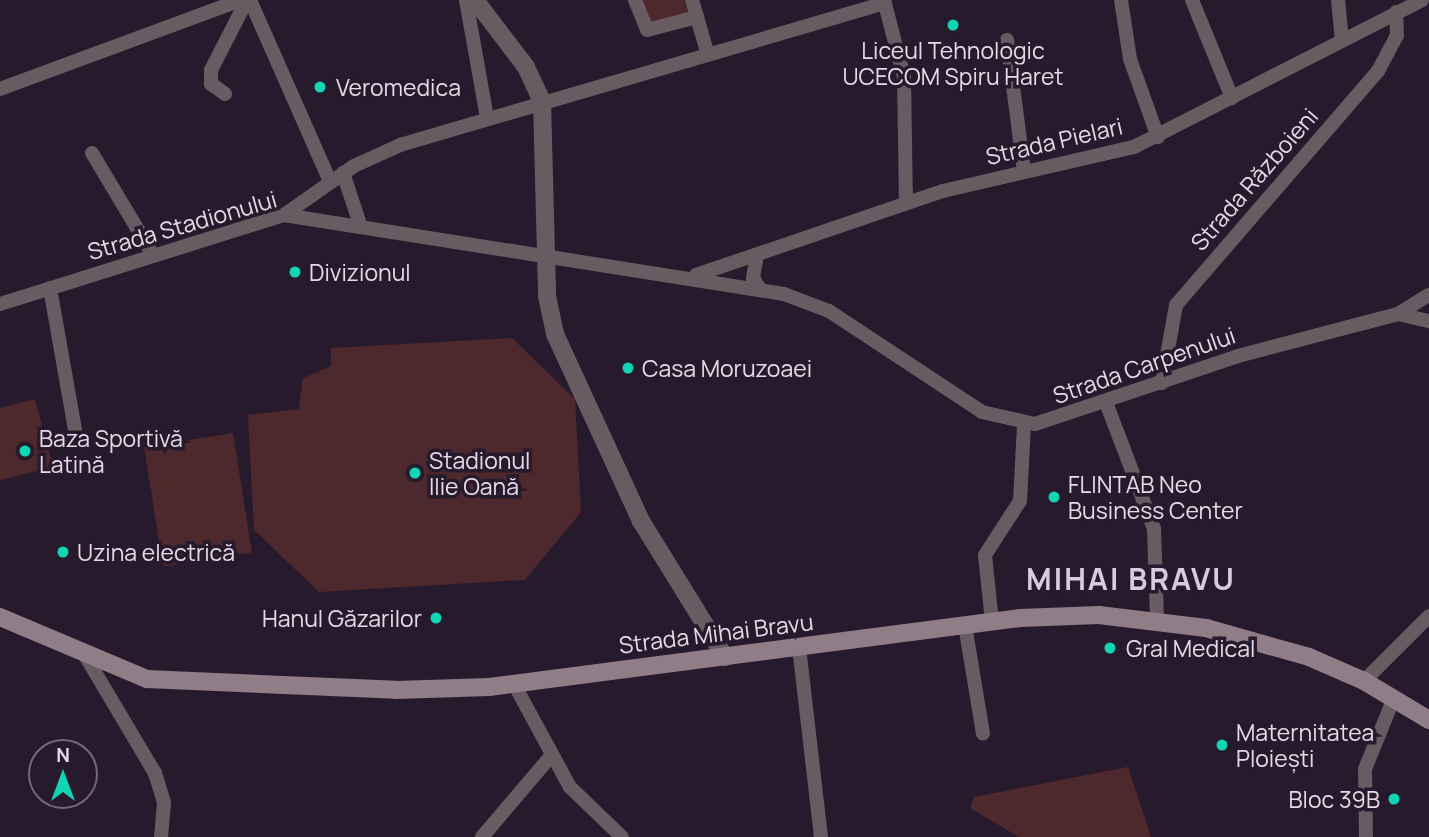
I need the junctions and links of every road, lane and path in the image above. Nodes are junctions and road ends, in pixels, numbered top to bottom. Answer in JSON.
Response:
{"nodes":[{"id":1,"x":241,"y":0,"type":"edge"},
{"id":2,"x":248,"y":0,"type":"edge"},
{"id":3,"x":466,"y":0,"type":"edge"},
{"id":4,"x":475,"y":0,"type":"edge"},
{"id":5,"x":635,"y":0,"type":"edge"},
{"id":6,"x":1121,"y":0,"type":"edge"},
{"id":7,"x":1192,"y":0,"type":"edge"},
{"id":8,"x":1338,"y":0,"type":"edge"},
{"id":9,"x":1422,"y":0,"type":"edge"},
{"id":10,"x":884,"y":1,"type":"edge"},
{"id":11,"x":698,"y":6,"type":"edge"},
{"id":12,"x":1396,"y":12,"type":"junction"},
{"id":13,"x":1007,"y":40,"type":"dead end"},
{"id":14,"x":1342,"y":40,"type":"junction"},
{"id":15,"x":708,"y":55,"type":"junction"},
{"id":16,"x":0,"y":89,"type":"edge"},
{"id":17,"x":225,"y":94,"type":"dead end"},
{"id":18,"x":1232,"y":98,"type":"junction"},
{"id":19,"x":542,"y":101,"type":"junction"},
{"id":20,"x":487,"y":118,"type":"junction"},
{"id":21,"x":1158,"y":137,"type":"junction"},
{"id":22,"x":92,"y":153,"type":"dead end"},
{"id":23,"x":1024,"y":171,"type":"junction"},
{"id":24,"x":336,"y":177,"type":"junction"},
{"id":25,"x":906,"y":202,"type":"junction"},
{"id":26,"x":284,"y":215,"type":"junction"},
{"id":27,"x":361,"y":227,"type":"junction"},
{"id":28,"x":153,"y":255,"type":"junction"},
{"id":29,"x":757,"y":256,"type":"junction"},
{"id":30,"x":546,"y":259,"type":"junction"},
{"id":31,"x":692,"y":276,"type":"junction"},
{"id":32,"x":50,"y":288,"type":"junction"},
{"id":33,"x":760,"y":289,"type":"junction"},
{"id":34,"x":1429,"y":295,"type":"edge"},
{"id":35,"x":0,"y":304,"type":"edge"},
{"id":36,"x":1398,"y":314,"type":"junction"},
{"id":37,"x":1429,"y":321,"type":"edge"},
{"id":38,"x":1162,"y":383,"type":"junction"},
{"id":39,"x":1107,"y":405,"type":"junction"},
{"id":40,"x":1024,"y":424,"type":"junction"},
{"id":41,"x":75,"y":430,"type":"dead end"},
{"id":42,"x":0,"y":617,"type":"edge"},
{"id":43,"x":1429,"y":617,"type":"edge"},
{"id":44,"x":1157,"y":620,"type":"junction"},
{"id":45,"x":992,"y":621,"type":"junction"},
{"id":46,"x":965,"y":625,"type":"junction"},
{"id":47,"x":799,"y":648,"type":"junction"},
{"id":48,"x":86,"y":657,"type":"junction"},
{"id":49,"x":725,"y":657,"type":"junction"},
{"id":50,"x":1364,"y":681,"type":"junction"},
{"id":51,"x":514,"y":684,"type":"junction"},
{"id":52,"x":1394,"y":698,"type":"junction"},
{"id":53,"x":1429,"y":720,"type":"edge"},
{"id":54,"x":983,"y":734,"type":"dead end"},
{"id":55,"x":550,"y":757,"type":"junction"},
{"id":56,"x":161,"y":837,"type":"edge"},
{"id":57,"x":482,"y":837,"type":"edge"},
{"id":58,"x":622,"y":837,"type":"edge"},
{"id":59,"x":821,"y":837,"type":"edge"},
{"id":60,"x":1366,"y":837,"type":"edge"}],
"edges":[{"from":1,"to":16,"type":"street"},
{"from":2,"to":17,"type":"street"},
{"from":2,"to":24,"type":"street"},
{"from":3,"to":20,"type":"street"},
{"from":4,"to":19,"type":"street"},
{"from":5,"to":11,"type":"street"},
{"from":6,"to":21,"type":"street"},
{"from":7,"to":18,"type":"street"},
{"from":8,"to":14,"type":"street"},
{"from":9,"to":12,"type":"street","name":"Strada Pielari"},
{"from":10,"to":15,"type":"street"},
{"from":10,"to":25,"type":"street"},
{"from":11,"to":15,"type":"street"},
{"from":12,"to":14,"type":"street","name":"Strada Pielari"},
{"from":12,"to":38,"type":"street","name":"Strada Războieni"},
{"from":13,"to":23,"type":"street"},
{"from":14,"to":18,"type":"street","name":"Strada Pielari"},
{"from":15,"to":19,"type":"street"},
{"from":18,"to":21,"type":"street","name":"Strada Pielari"},
{"from":19,"to":20,"type":"street"},
{"from":19,"to":30,"type":"street"},
{"from":20,"to":24,"type":"street"},
{"from":21,"to":23,"type":"street","name":"Strada Pielari"},
{"from":22,"to":28,"type":"street"},
{"from":23,"to":25,"type":"street","name":"Strada Pielari"},
{"from":24,"to":26,"type":"street"},
{"from":24,"to":27,"type":"street"},
{"from":25,"to":29,"type":"street","name":"Strada Pielari"},
{"from":26,"to":27,"type":"street","name":"Strada Stadionului"},
{"from":26,"to":28,"type":"street","name":"Strada Stadionului"},
{"from":27,"to":30,"type":"street","name":"Strada Stadionului"},
{"from":28,"to":32,"type":"street","name":"Strada Stadionului"},
{"from":29,"to":31,"type":"street","name":"Strada Pielari"},
{"from":29,"to":33,"type":"street"},
{"from":30,"to":31,"type":"street","name":"Strada Pielari"},
{"from":30,"to":49,"type":"street"},
{"from":31,"to":33,"type":"street"},
{"from":32,"to":35,"type":"street","name":"Strada Stadionului"},
{"from":32,"to":41,"type":"street"},
{"from":33,"to":40,"type":"street"},
{"from":34,"to":36,"type":"street","name":"Strada Carpenului"},
{"from":36,"to":37,"type":"street"},
{"from":36,"to":38,"type":"street","name":"Strada Carpenului"},
{"from":38,"to":39,"type":"street","name":"Strada Carpenului"},
{"from":39,"to":40,"type":"street","name":"Strada Carpenului"},
{"from":39,"to":44,"type":"street"},
{"from":40,"to":45,"type":"street"},
{"from":42,"to":48,"type":"main road","name":"Strada Mihai Bravu"},
{"from":43,"to":50,"type":"street"},
{"from":44,"to":45,"type":"main road","name":"Strada Mihai Bravu"},
{"from":44,"to":50,"type":"main road","name":"Strada Mihai Bravu"},
{"from":45,"to":46,"type":"main road","name":"Strada Mihai Bravu"},
{"from":46,"to":47,"type":"main road","name":"Strada Mihai Bravu"},
{"from":46,"to":54,"type":"street"},
{"from":47,"to":49,"type":"main road","name":"Strada Mihai Bravu"},
{"from":47,"to":59,"type":"street"},
{"from":48,"to":51,"type":"main road","name":"Strada Mihai Bravu"},
{"from":48,"to":56,"type":"street"},
{"from":49,"to":51,"type":"main road","name":"Strada Mihai Bravu"},
{"from":50,"to":52,"type":"main road","name":"Strada Mihai Bravu"},
{"from":51,"to":55,"type":"street"},
{"from":52,"to":53,"type":"main road","name":"Strada Mihai Bravu"},
{"from":52,"to":60,"type":"street"},
{"from":55,"to":57,"type":"street"},
{"from":55,"to":58,"type":"street"}]}
